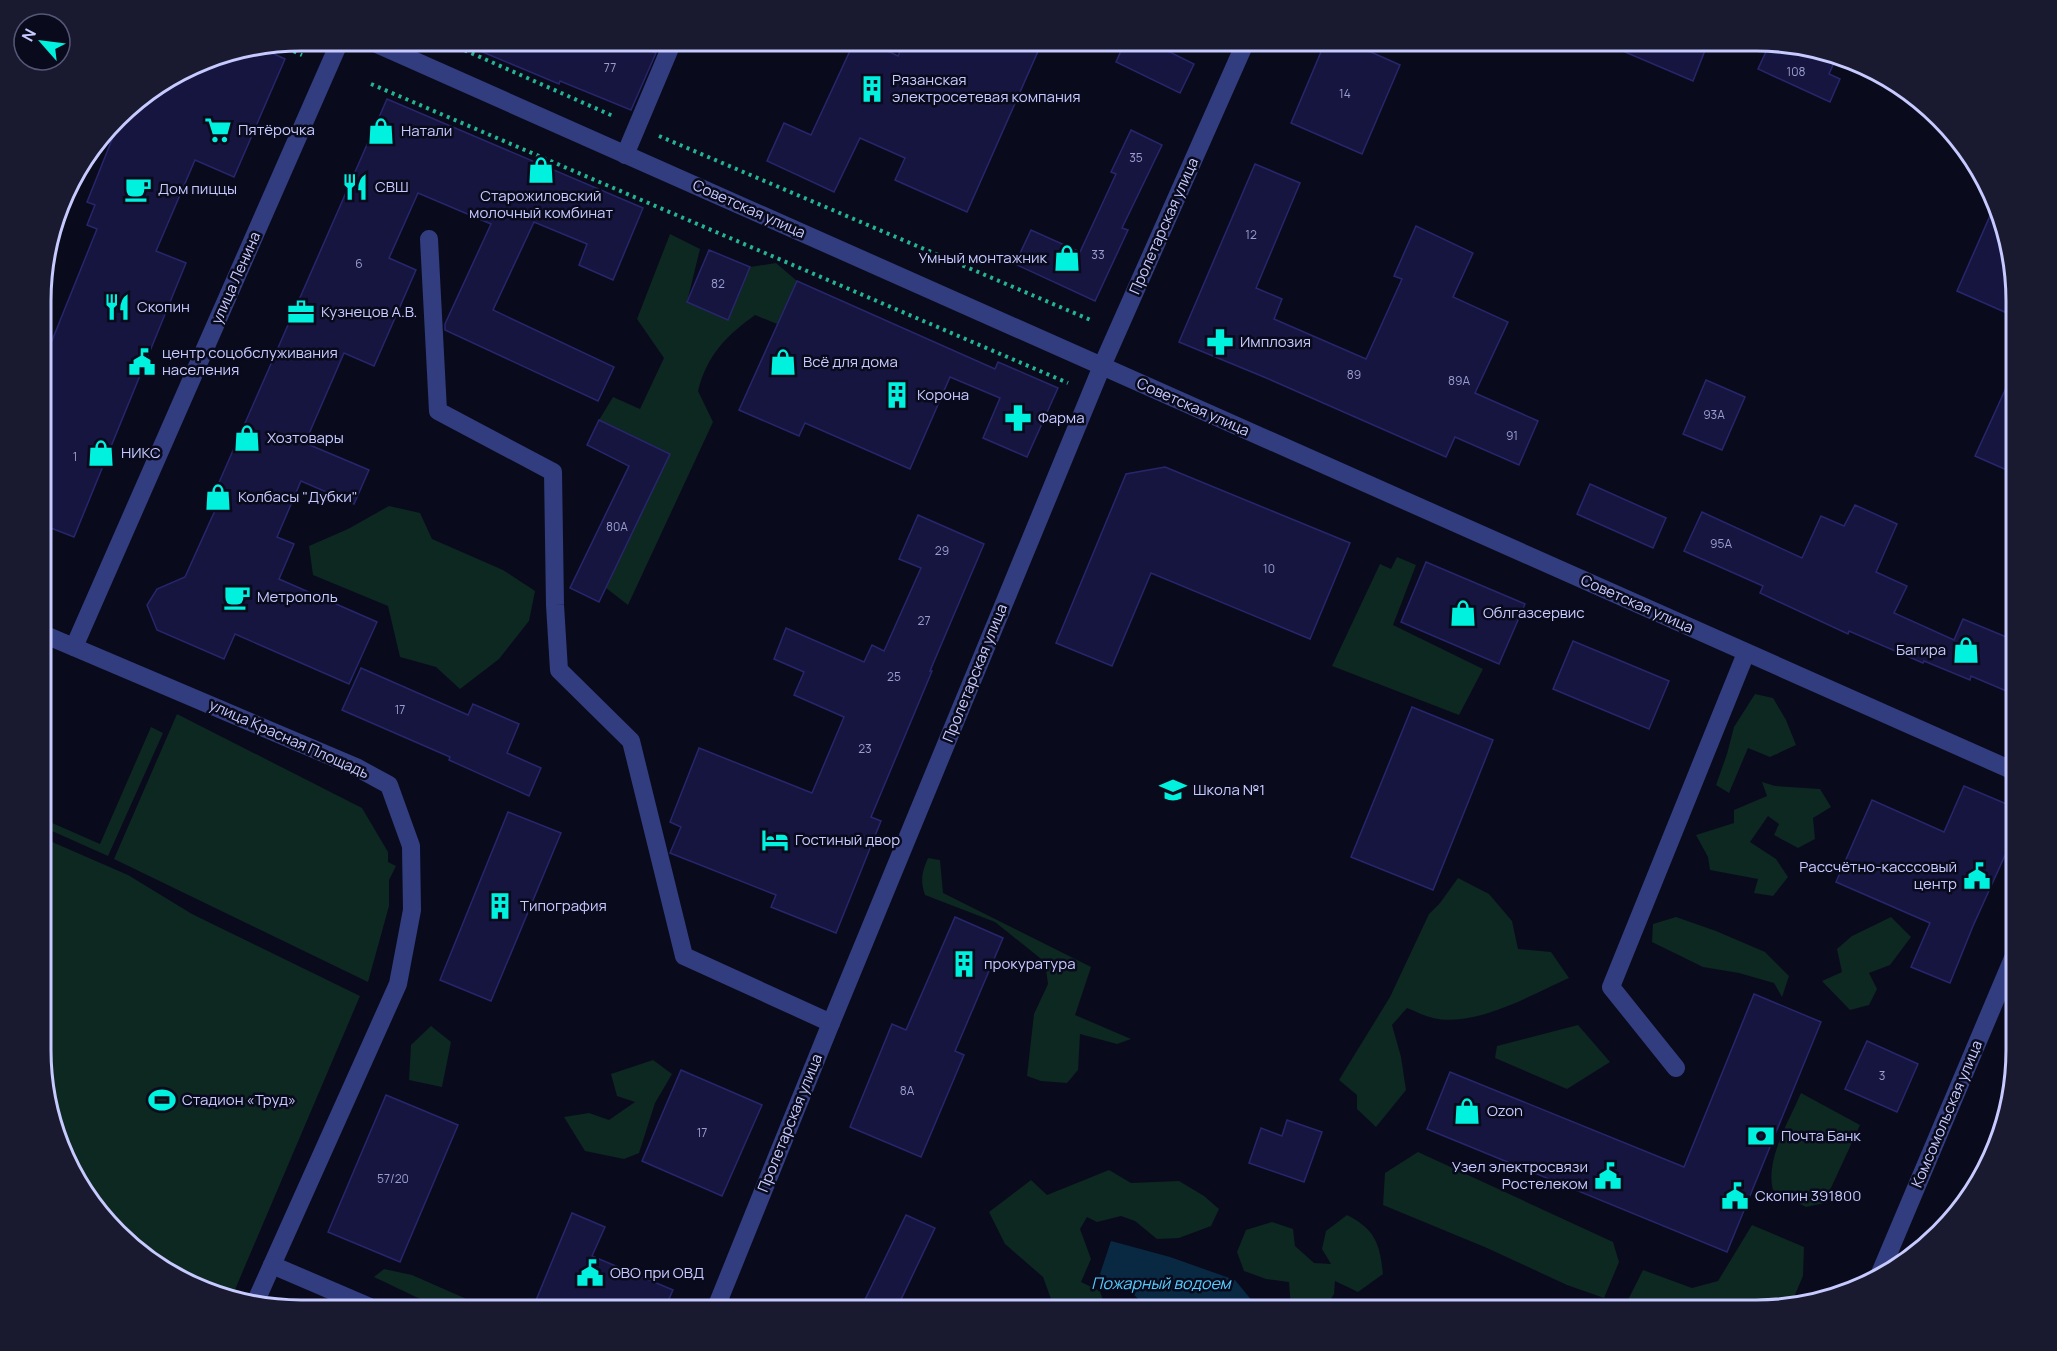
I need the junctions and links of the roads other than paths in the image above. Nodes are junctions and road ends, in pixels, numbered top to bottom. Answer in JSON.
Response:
{"nodes":[{"id":1,"x":335,"y":51,"type":"edge"},
{"id":2,"x":395,"y":51,"type":"edge"},
{"id":3,"x":668,"y":51,"type":"edge"},
{"id":4,"x":1241,"y":51,"type":"edge"},
{"id":5,"x":625,"y":154,"type":"junction"},
{"id":6,"x":429,"y":238,"type":"dead end"},
{"id":7,"x":1102,"y":366,"type":"junction"},
{"id":8,"x":51,"y":637,"type":"edge"},
{"id":9,"x":74,"y":647,"type":"junction"},
{"id":10,"x":1746,"y":653,"type":"junction"},
{"id":11,"x":2006,"y":768,"type":"edge"},
{"id":12,"x":2006,"y":975,"type":"edge"},
{"id":13,"x":831,"y":1023,"type":"junction"},
{"id":14,"x":1676,"y":1068,"type":"dead end"},
{"id":15,"x":272,"y":1265,"type":"junction"},
{"id":16,"x":1883,"y":1266,"type":"edge"},
{"id":17,"x":258,"y":1296,"type":"edge"},
{"id":18,"x":354,"y":1300,"type":"edge"},
{"id":19,"x":719,"y":1300,"type":"edge"}],
"edges":[{"from":1,"to":9,"type":"street","name":"улица Ленина"},
{"from":2,"to":5,"type":"street","name":"Советская улица"},
{"from":3,"to":5,"type":"street"},
{"from":4,"to":7,"type":"street","name":"Пролетарская улица"},
{"from":5,"to":7,"type":"street","name":"Советская улица"},
{"from":6,"to":13,"type":"street"},
{"from":7,"to":10,"type":"street","name":"Советская улица"},
{"from":7,"to":13,"type":"street","name":"Пролетарская улица"},
{"from":8,"to":9,"type":"street","name":"улица Красная Площадь"},
{"from":9,"to":15,"type":"street","name":"улица Красная Площадь"},
{"from":10,"to":11,"type":"street","name":"Советская улица"},
{"from":10,"to":14,"type":"street"},
{"from":12,"to":16,"type":"street","name":"Комсомольская улица"},
{"from":13,"to":19,"type":"street","name":"Пролетарская улица"},
{"from":15,"to":17,"type":"street","name":"улица Красная Площадь"},
{"from":15,"to":18,"type":"street"}]}
